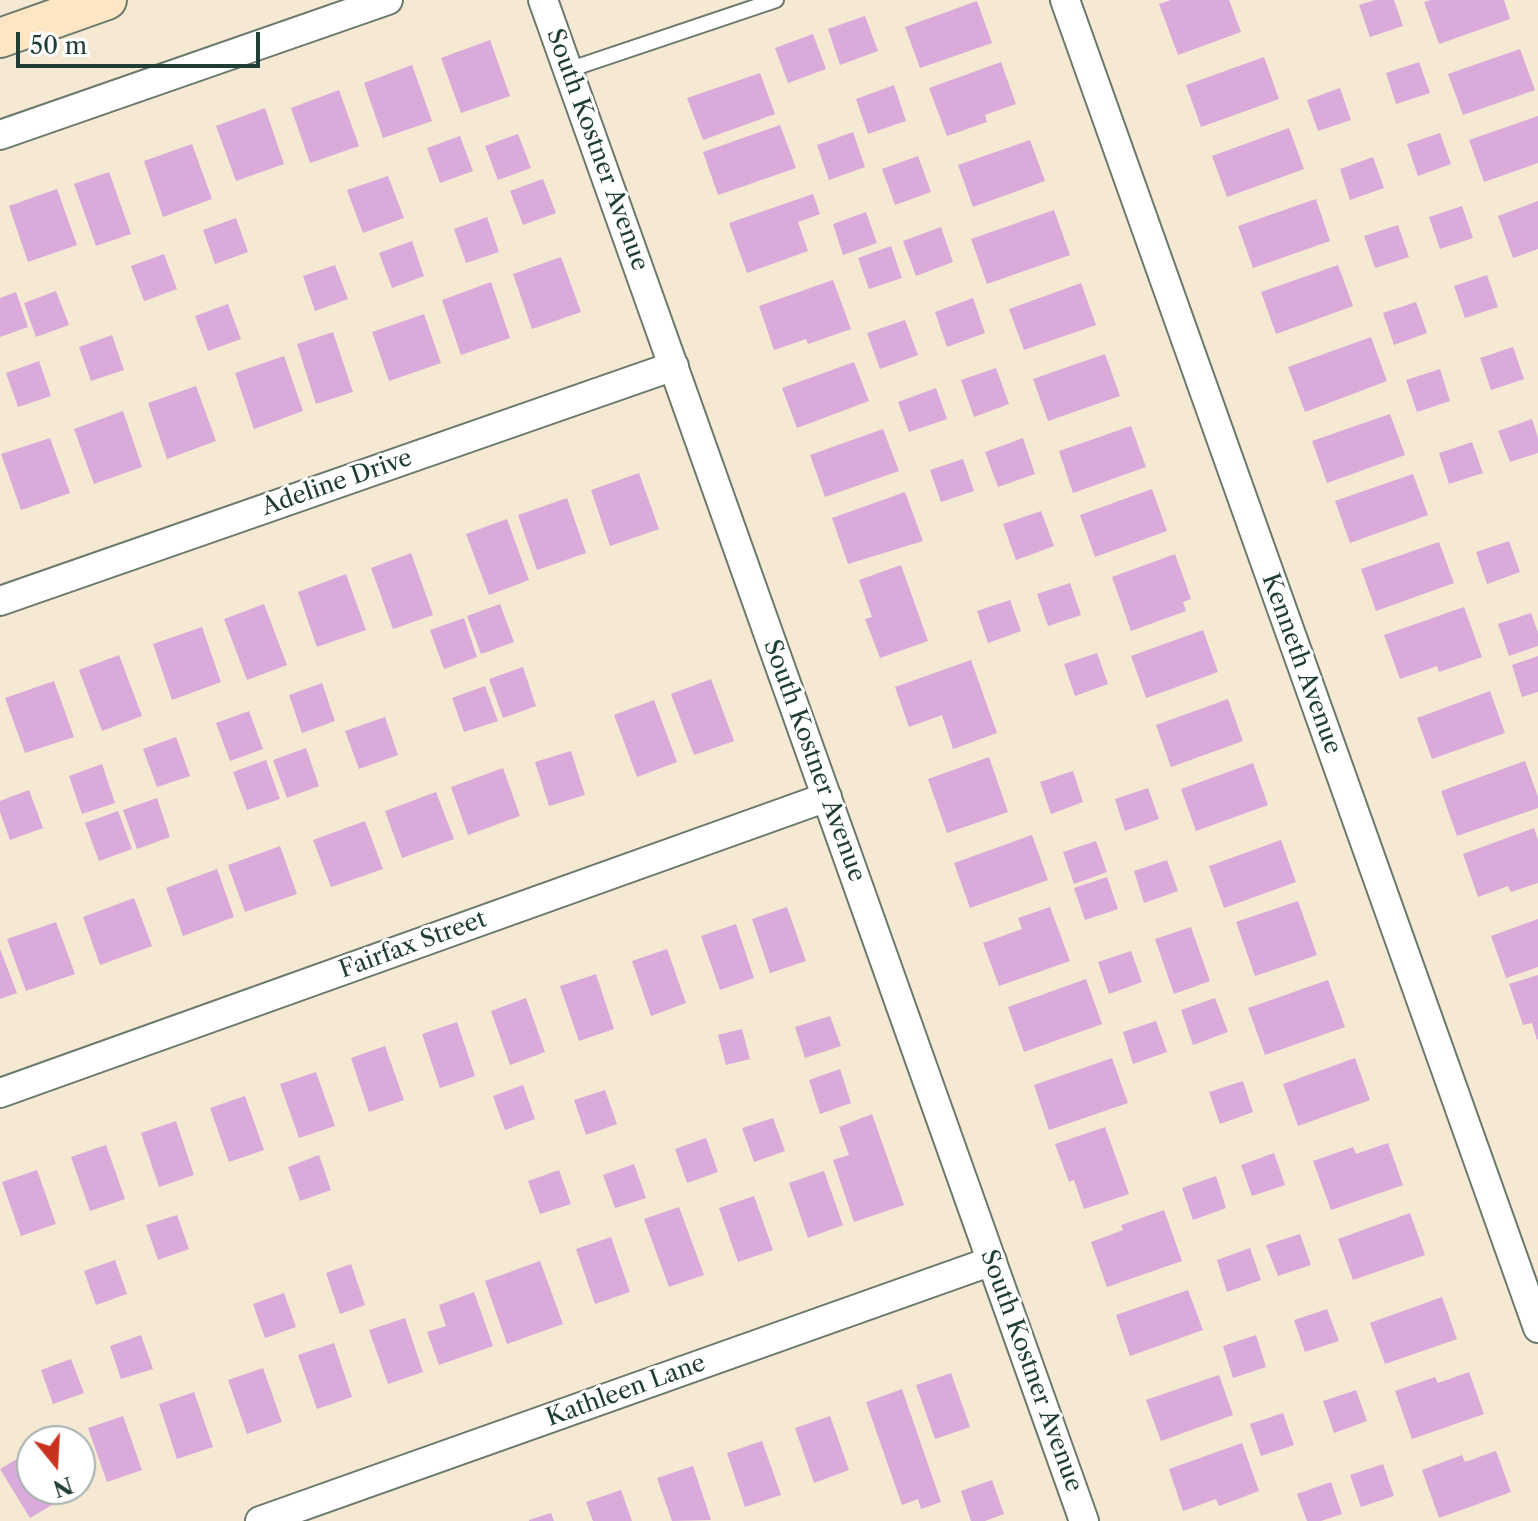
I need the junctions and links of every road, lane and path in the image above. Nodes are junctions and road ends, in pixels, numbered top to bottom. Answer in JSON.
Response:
{"nodes":[{"id":1,"x":107,"y":0,"type":"edge"},
{"id":2,"x":388,"y":0,"type":"edge"},
{"id":3,"x":543,"y":0,"type":"edge"},
{"id":4,"x":776,"y":0,"type":"edge"},
{"id":5,"x":1065,"y":0,"type":"edge"},
{"id":6,"x":0,"y":38,"type":"edge"},
{"id":7,"x":568,"y":70,"type":"junction"},
{"id":8,"x":0,"y":135,"type":"edge"},
{"id":9,"x":674,"y":366,"type":"junction"},
{"id":10,"x":0,"y":601,"type":"edge"},
{"id":11,"x":827,"y":797,"type":"junction"},
{"id":12,"x":0,"y":1093,"type":"edge"},
{"id":13,"x":992,"y":1261,"type":"junction"},
{"id":14,"x":1538,"y":1328,"type":"edge"},
{"id":15,"x":260,"y":1521,"type":"edge"},
{"id":16,"x":1084,"y":1521,"type":"edge"}],
"edges":[{"from":1,"to":6,"type":"main road"},
{"from":2,"to":8,"type":"street"},
{"from":3,"to":7,"type":"street","name":"South Kostner Avenue"},
{"from":4,"to":7,"type":"lane"},
{"from":5,"to":14,"type":"street","name":"Kenneth Avenue"},
{"from":7,"to":9,"type":"street","name":"South Kostner Avenue"},
{"from":9,"to":10,"type":"street","name":"Adeline Drive"},
{"from":9,"to":11,"type":"street","name":"South Kostner Avenue"},
{"from":11,"to":12,"type":"street","name":"Fairfax Street"},
{"from":11,"to":13,"type":"street","name":"South Kostner Avenue"},
{"from":13,"to":15,"type":"street","name":"Kathleen Lane"},
{"from":13,"to":16,"type":"street","name":"South Kostner Avenue"}]}
